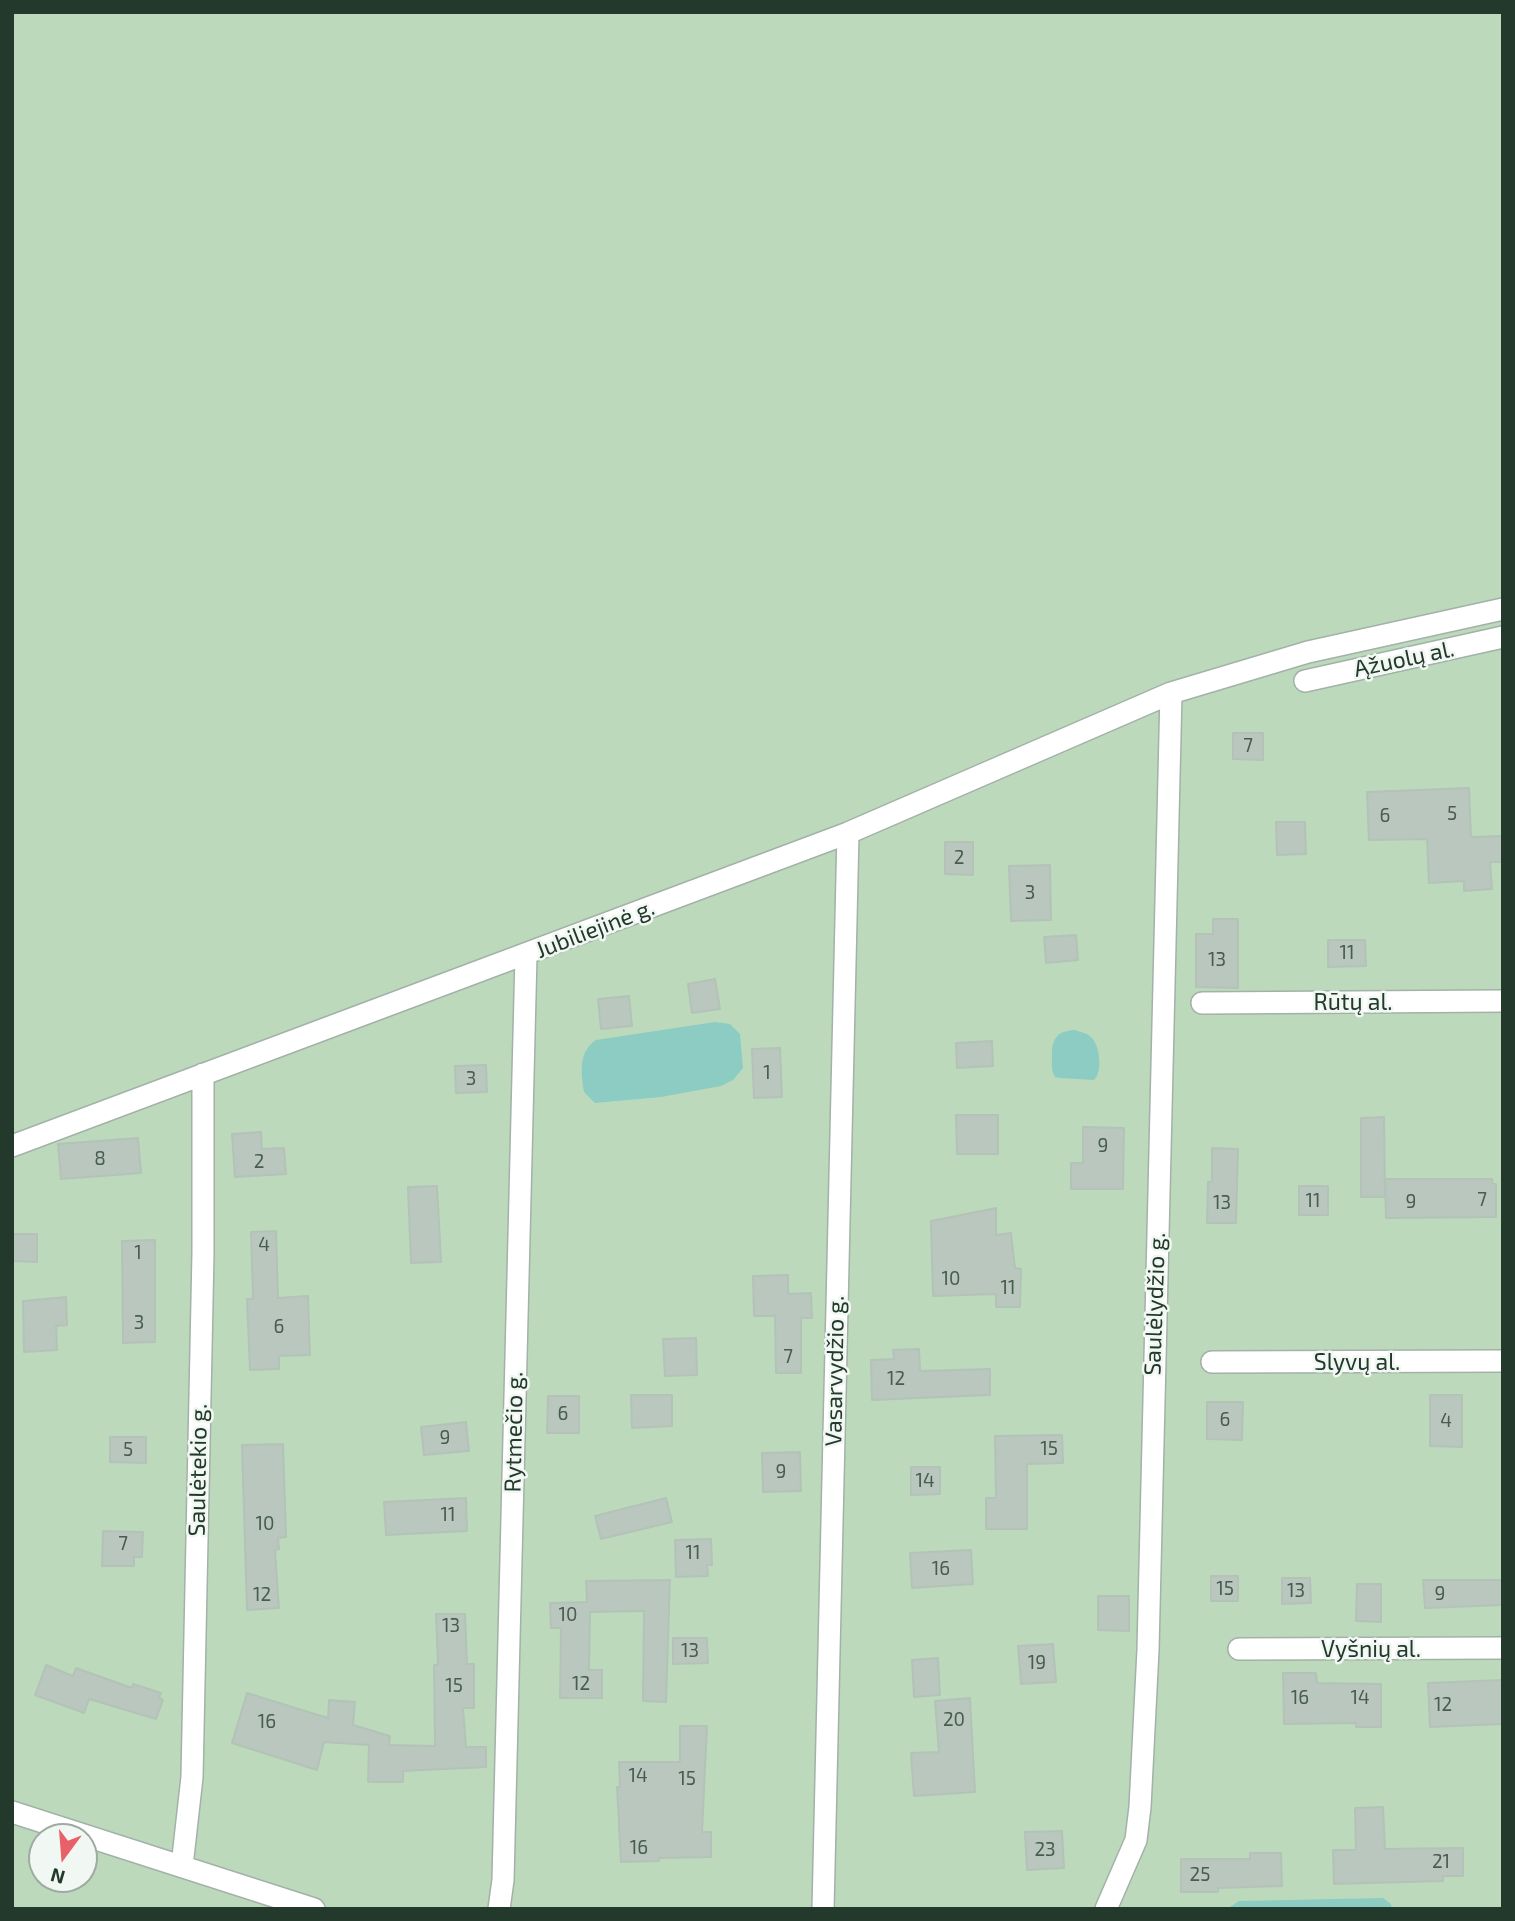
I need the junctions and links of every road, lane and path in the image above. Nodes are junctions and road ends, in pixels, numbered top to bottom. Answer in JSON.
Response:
{"nodes":[{"id":1,"x":1503,"y":609,"type":"edge"},
{"id":2,"x":1503,"y":637,"type":"edge"},
{"id":3,"x":1304,"y":681,"type":"dead end"},
{"id":4,"x":1171,"y":693,"type":"junction"},
{"id":5,"x":848,"y":833,"type":"junction"},
{"id":6,"x":526,"y":955,"type":"junction"},
{"id":7,"x":1503,"y":1001,"type":"edge"},
{"id":8,"x":1202,"y":1003,"type":"dead end"},
{"id":9,"x":203,"y":1074,"type":"junction"},
{"id":10,"x":12,"y":1146,"type":"edge"},
{"id":11,"x":1212,"y":1362,"type":"dead end"},
{"id":12,"x":1503,"y":1362,"type":"edge"},
{"id":13,"x":1503,"y":1648,"type":"edge"},
{"id":14,"x":1239,"y":1650,"type":"dead end"},
{"id":15,"x":12,"y":1812,"type":"edge"},
{"id":16,"x":182,"y":1866,"type":"junction"},
{"id":17,"x":314,"y":1909,"type":"edge"},
{"id":18,"x":499,"y":1909,"type":"edge"},
{"id":19,"x":823,"y":1909,"type":"edge"},
{"id":20,"x":1106,"y":1909,"type":"edge"}],
"edges":[{"from":1,"to":4,"type":"street","name":"Jubiliejinė g."},
{"from":2,"to":3,"type":"street","name":"Ąžuolų al."},
{"from":4,"to":5,"type":"street","name":"Jubiliejinė g."},
{"from":4,"to":20,"type":"street","name":"Saulėlydžio g."},
{"from":5,"to":6,"type":"street","name":"Jubiliejinė g."},
{"from":5,"to":19,"type":"street","name":"Vasarvydžio g."},
{"from":6,"to":9,"type":"street","name":"Jubiliejinė g."},
{"from":6,"to":18,"type":"street","name":"Rytmečio g."},
{"from":7,"to":8,"type":"street","name":"Rūtų al."},
{"from":9,"to":10,"type":"street","name":"Jubiliejinė g."},
{"from":9,"to":16,"type":"street","name":"Saulėtekio g."},
{"from":11,"to":12,"type":"street","name":"Slyvų al."},
{"from":13,"to":14,"type":"street","name":"Vyšnių al."},
{"from":15,"to":16,"type":"street"},
{"from":16,"to":17,"type":"street"}]}
